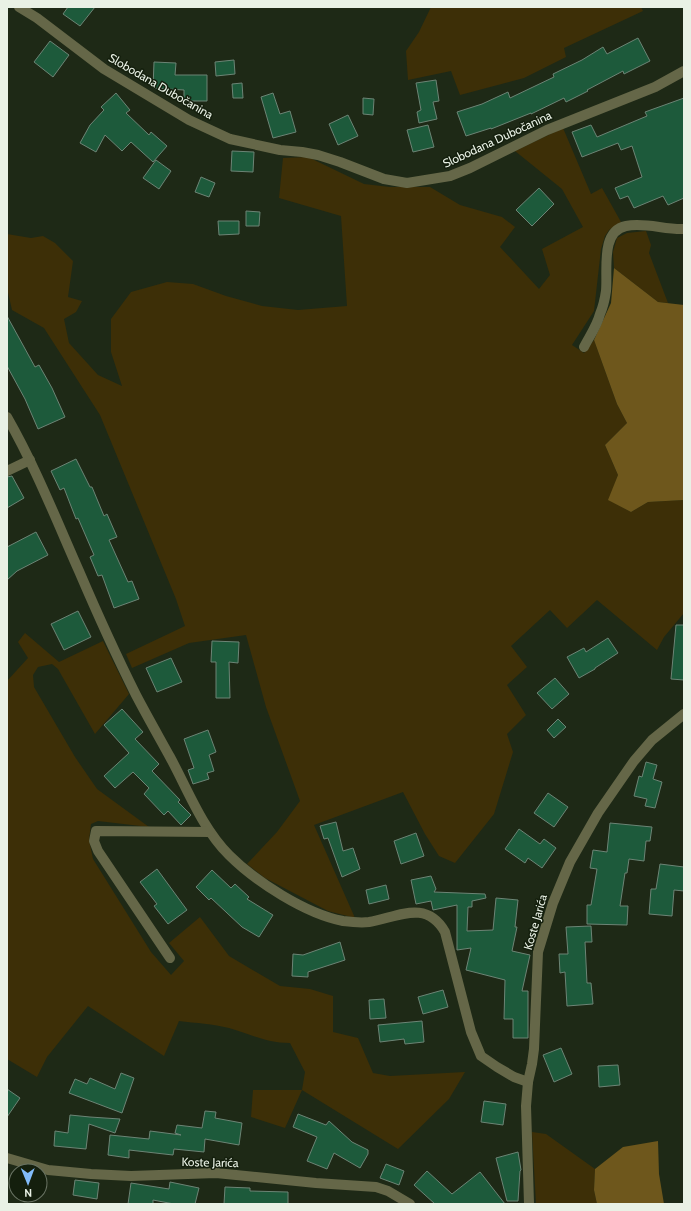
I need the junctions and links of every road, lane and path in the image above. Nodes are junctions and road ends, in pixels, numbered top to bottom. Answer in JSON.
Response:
{"nodes":[{"id":1,"x":19,"y":7,"type":"edge"},
{"id":2,"x":684,"y":71,"type":"edge"},
{"id":3,"x":684,"y":229,"type":"edge"},
{"id":4,"x":584,"y":347,"type":"dead end"},
{"id":5,"x":7,"y":417,"type":"edge"},
{"id":6,"x":30,"y":460,"type":"junction"},
{"id":7,"x":7,"y":471,"type":"edge"},
{"id":8,"x":684,"y":714,"type":"edge"},
{"id":9,"x":210,"y":832,"type":"junction"},
{"id":10,"x":170,"y":958,"type":"dead end"},
{"id":11,"x":528,"y":1082,"type":"junction"},
{"id":12,"x":7,"y":1158,"type":"edge"},
{"id":13,"x":410,"y":1204,"type":"edge"},
{"id":14,"x":529,"y":1204,"type":"edge"}],
"edges":[{"from":1,"to":2,"type":"street","name":"Slobodana Dubočanina"},
{"from":3,"to":4,"type":"street"},
{"from":5,"to":6,"type":"street"},
{"from":6,"to":7,"type":"street"},
{"from":6,"to":9,"type":"street"},
{"from":8,"to":11,"type":"street","name":"Koste Jarića"},
{"from":9,"to":10,"type":"street"},
{"from":9,"to":11,"type":"street"},
{"from":11,"to":14,"type":"street","name":"Koste Jarića"},
{"from":12,"to":13,"type":"street","name":"Koste Jarića"}]}
